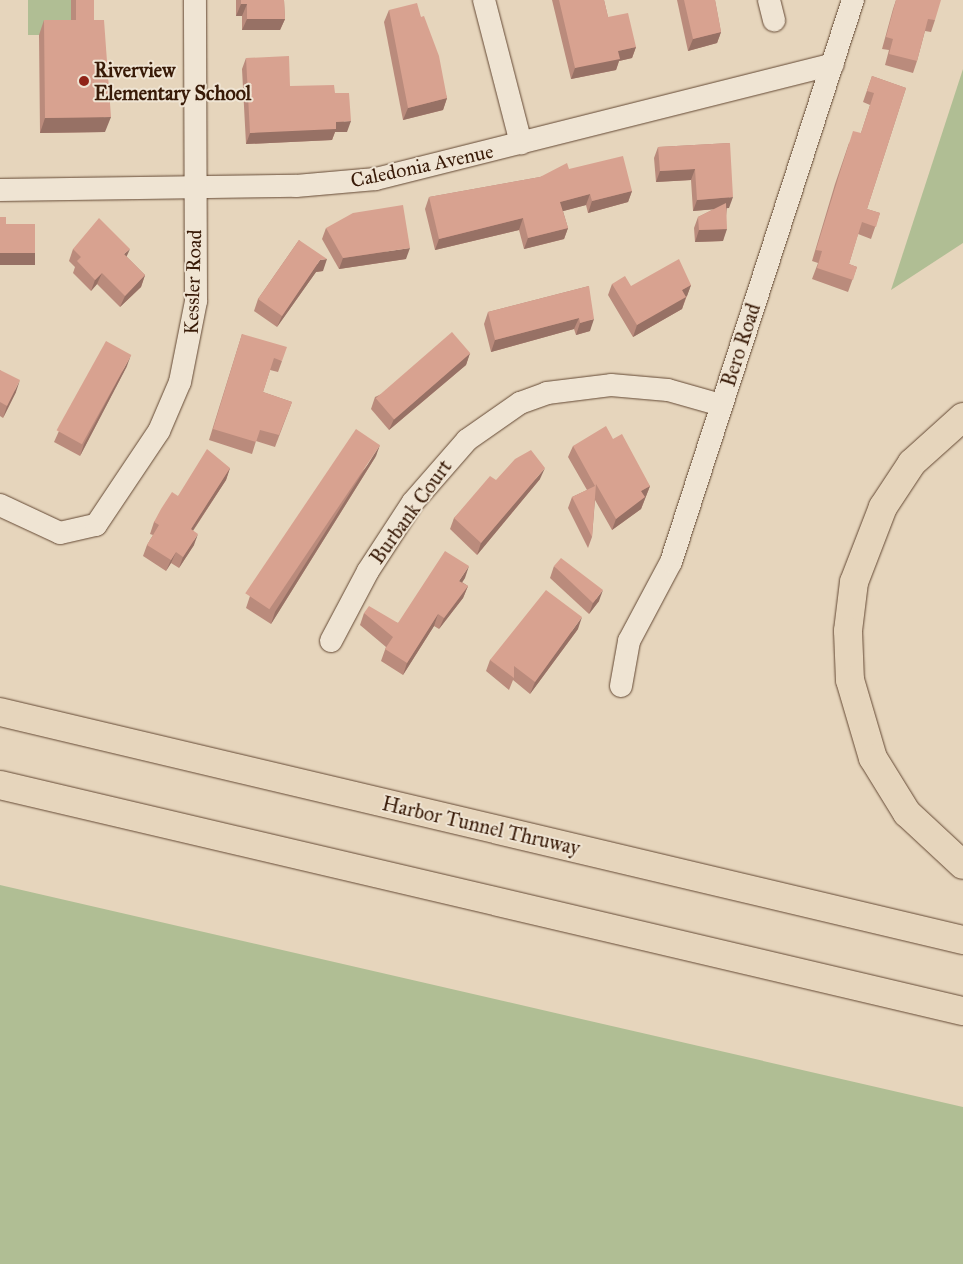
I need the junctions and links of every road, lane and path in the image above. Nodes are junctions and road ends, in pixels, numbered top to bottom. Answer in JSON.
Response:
{"nodes":[{"id":1,"x":195,"y":0,"type":"edge"},
{"id":2,"x":484,"y":0,"type":"edge"},
{"id":3,"x":853,"y":0,"type":"edge"},
{"id":4,"x":833,"y":64,"type":"junction"},
{"id":5,"x":521,"y":143,"type":"junction"},
{"id":6,"x":195,"y":189,"type":"junction"},
{"id":7,"x":0,"y":190,"type":"edge"},
{"id":8,"x":721,"y":405,"type":"junction"},
{"id":9,"x":963,"y":417,"type":"edge"},
{"id":10,"x":0,"y":506,"type":"edge"},
{"id":11,"x":331,"y":641,"type":"dead end"},
{"id":12,"x":621,"y":686,"type":"dead end"},
{"id":13,"x":0,"y":712,"type":"edge"},
{"id":14,"x":0,"y":785,"type":"edge"},
{"id":15,"x":963,"y":865,"type":"edge"},
{"id":16,"x":963,"y":940,"type":"edge"},
{"id":17,"x":963,"y":1011,"type":"edge"}],
"edges":[{"from":1,"to":6,"type":"street","name":"Kessler Road"},
{"from":2,"to":5,"type":"street"},
{"from":3,"to":4,"type":"street","name":"Bero Road"},
{"from":4,"to":5,"type":"street","name":"Caledonia Avenue"},
{"from":4,"to":8,"type":"street","name":"Bero Road"},
{"from":5,"to":6,"type":"street","name":"Caledonia Avenue"},
{"from":6,"to":7,"type":"street","name":"Caledonia Avenue"},
{"from":6,"to":10,"type":"street","name":"Kessler Road"},
{"from":8,"to":11,"type":"street","name":"Burbank Court"},
{"from":8,"to":12,"type":"street","name":"Bero Road"},
{"from":9,"to":15,"type":"highway"},
{"from":13,"to":16,"type":"highway","name":"Harbor Tunnel Thruway"},
{"from":14,"to":17,"type":"highway"}]}
